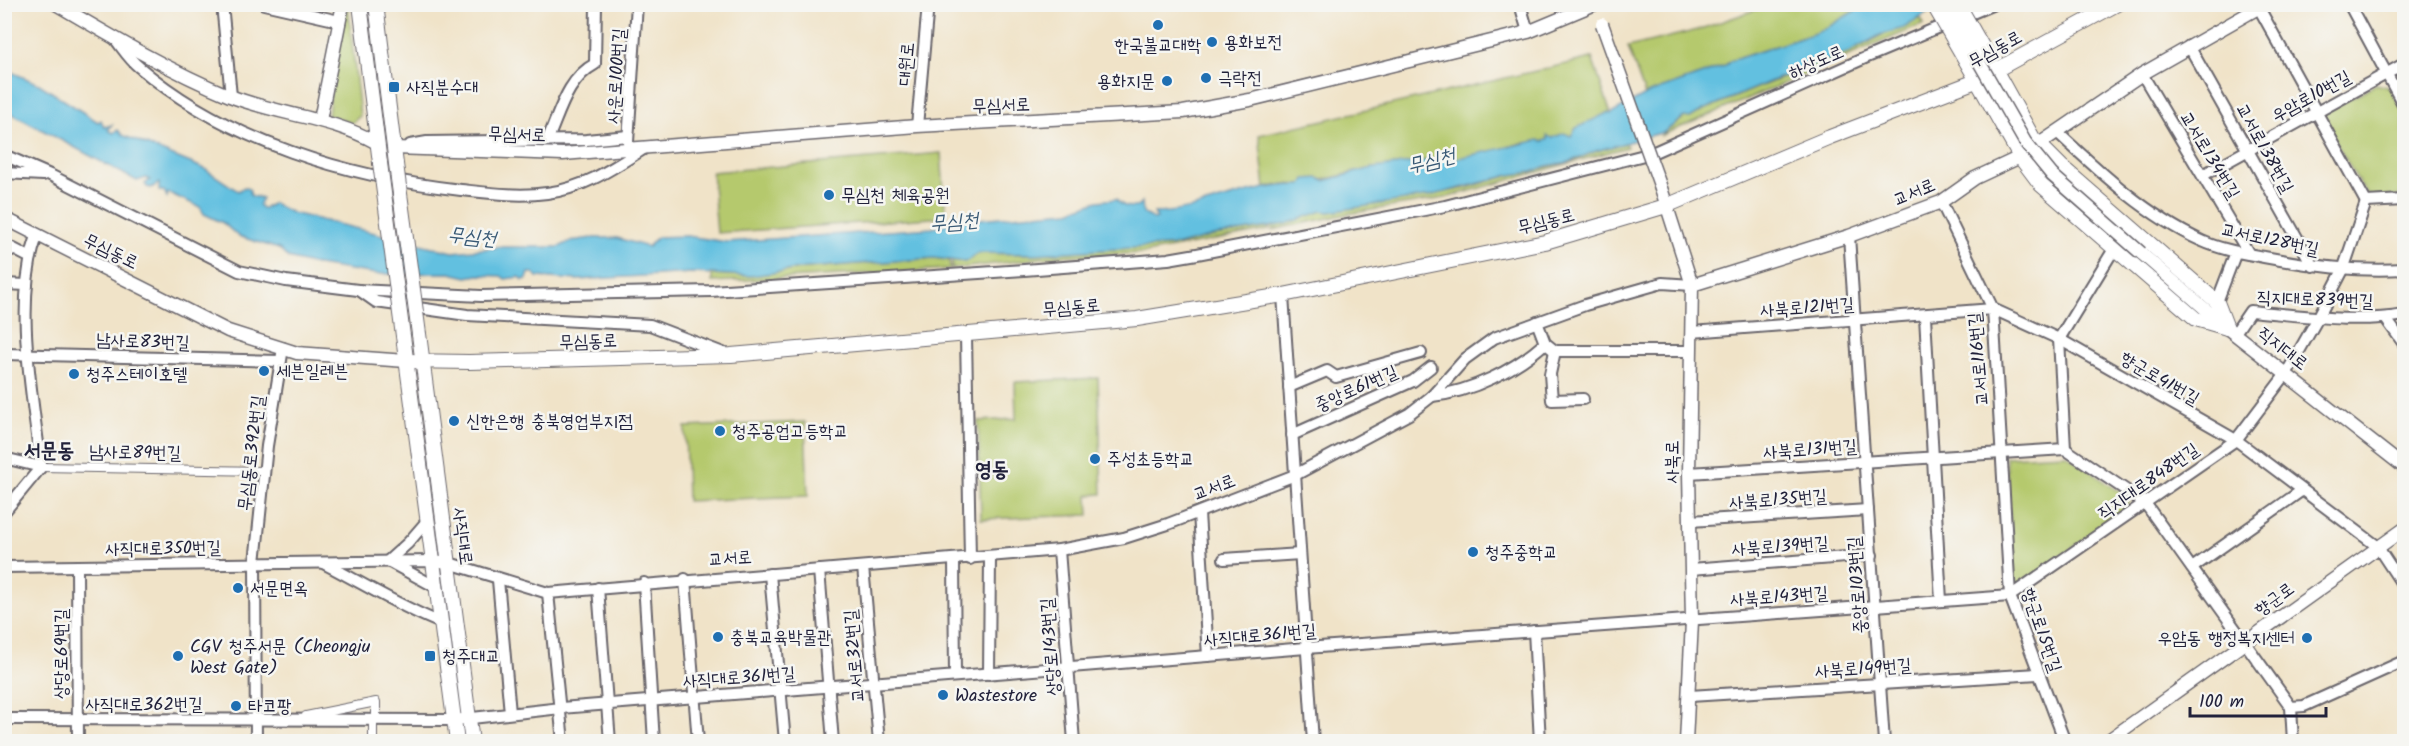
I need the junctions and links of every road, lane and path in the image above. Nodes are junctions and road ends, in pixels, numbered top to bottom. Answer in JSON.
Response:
{"nodes":[{"id":1,"x":56,"y":4,"type":"edge"},
{"id":2,"x":222,"y":4,"type":"edge"},
{"id":3,"x":264,"y":4,"type":"edge"},
{"id":4,"x":343,"y":4,"type":"edge"},
{"id":5,"x":360,"y":4,"type":"edge"},
{"id":6,"x":376,"y":4,"type":"edge"},
{"id":7,"x":596,"y":4,"type":"edge"},
{"id":8,"x":637,"y":4,"type":"edge"},
{"id":9,"x":928,"y":4,"type":"edge"},
{"id":10,"x":1520,"y":4,"type":"edge"},
{"id":11,"x":1933,"y":4,"type":"edge"},
{"id":12,"x":1946,"y":4,"type":"edge"},
{"id":13,"x":1958,"y":4,"type":"edge"},
{"id":14,"x":1994,"y":4,"type":"edge"},
{"id":15,"x":2116,"y":4,"type":"edge"},
{"id":16,"x":2349,"y":4,"type":"edge"},
{"id":17,"x":1594,"y":5,"type":"edge"},
{"id":18,"x":2262,"y":6,"type":"edge"},
{"id":19,"x":339,"y":21,"type":"junction"},
{"id":20,"x":1528,"y":32,"type":"junction"},
{"id":21,"x":116,"y":39,"type":"junction"},
{"id":22,"x":2188,"y":46,"type":"junction"},
{"id":23,"x":2404,"y":64,"type":"edge"},
{"id":24,"x":1996,"y":69,"type":"junction"},
{"id":25,"x":2142,"y":74,"type":"junction"},
{"id":26,"x":2386,"y":74,"type":"junction"},
{"id":27,"x":1976,"y":81,"type":"junction"},
{"id":28,"x":231,"y":96,"type":"junction"},
{"id":29,"x":2404,"y":106,"type":"edge"},
{"id":30,"x":2315,"y":113,"type":"junction"},
{"id":31,"x":320,"y":120,"type":"junction"},
{"id":32,"x":917,"y":126,"type":"junction"},
{"id":33,"x":2056,"y":132,"type":"junction"},
{"id":34,"x":547,"y":141,"type":"junction"},
{"id":35,"x":628,"y":142,"type":"junction"},
{"id":36,"x":377,"y":143,"type":"junction"},
{"id":37,"x":2040,"y":144,"type":"junction"},
{"id":38,"x":394,"y":148,"type":"junction"},
{"id":39,"x":645,"y":148,"type":"junction"},
{"id":40,"x":2248,"y":150,"type":"junction"},
{"id":41,"x":4,"y":155,"type":"edge"},
{"id":42,"x":2020,"y":157,"type":"junction"},
{"id":43,"x":4,"y":173,"type":"edge"},
{"id":44,"x":50,"y":175,"type":"junction"},
{"id":45,"x":2203,"y":175,"type":"junction"},
{"id":46,"x":2404,"y":200,"type":"edge"},
{"id":47,"x":1941,"y":202,"type":"junction"},
{"id":48,"x":2366,"y":202,"type":"junction"},
{"id":49,"x":1666,"y":207,"type":"junction"},
{"id":50,"x":4,"y":218,"type":"edge"},
{"id":51,"x":37,"y":236,"type":"junction"},
{"id":52,"x":1849,"y":236,"type":"junction"},
{"id":53,"x":4,"y":244,"type":"edge"},
{"id":54,"x":2114,"y":249,"type":"junction"},
{"id":55,"x":2236,"y":252,"type":"junction"},
{"id":56,"x":2249,"y":254,"type":"junction"},
{"id":57,"x":29,"y":257,"type":"junction"},
{"id":58,"x":2313,"y":266,"type":"junction"},
{"id":59,"x":2404,"y":269,"type":"edge"},
{"id":60,"x":2343,"y":270,"type":"junction"},
{"id":61,"x":4,"y":284,"type":"edge"},
{"id":62,"x":27,"y":285,"type":"junction"},
{"id":63,"x":1692,"y":285,"type":"junction"},
{"id":64,"x":358,"y":290,"type":"junction"},
{"id":65,"x":1283,"y":295,"type":"junction"},
{"id":66,"x":2217,"y":302,"type":"junction"},
{"id":67,"x":1993,"y":309,"type":"junction"},
{"id":68,"x":2404,"y":315,"type":"edge"},
{"id":69,"x":1925,"y":316,"type":"junction"},
{"id":70,"x":2319,"y":316,"type":"junction"},
{"id":71,"x":2386,"y":319,"type":"junction"},
{"id":72,"x":1856,"y":320,"type":"junction"},
{"id":73,"x":1538,"y":322,"type":"junction"},
{"id":74,"x":2231,"y":331,"type":"junction"},
{"id":75,"x":1692,"y":332,"type":"junction"},
{"id":76,"x":966,"y":335,"type":"junction"},
{"id":77,"x":2059,"y":339,"type":"junction"},
{"id":78,"x":1545,"y":344,"type":"junction"},
{"id":79,"x":2404,"y":344,"type":"edge"},
{"id":80,"x":283,"y":348,"type":"junction"},
{"id":81,"x":1554,"y":351,"type":"junction"},
{"id":82,"x":1692,"y":351,"type":"junction"},
{"id":83,"x":1421,"y":353,"type":"dead end"},
{"id":84,"x":4,"y":354,"type":"edge"},
{"id":85,"x":27,"y":354,"type":"junction"},
{"id":86,"x":731,"y":355,"type":"junction"},
{"id":87,"x":280,"y":361,"type":"junction"},
{"id":88,"x":406,"y":361,"type":"junction"},
{"id":89,"x":422,"y":362,"type":"junction"},
{"id":90,"x":1431,"y":367,"type":"dead end"},
{"id":91,"x":2286,"y":374,"type":"junction"},
{"id":92,"x":1289,"y":387,"type":"junction"},
{"id":93,"x":1432,"y":396,"type":"junction"},
{"id":94,"x":1583,"y":399,"type":"dead end"},
{"id":95,"x":1292,"y":435,"type":"junction"},
{"id":96,"x":2236,"y":440,"type":"junction"},
{"id":97,"x":2065,"y":449,"type":"junction"},
{"id":98,"x":2001,"y":453,"type":"junction"},
{"id":99,"x":1932,"y":457,"type":"junction"},
{"id":100,"x":4,"y":458,"type":"edge"},
{"id":101,"x":1865,"y":462,"type":"junction"},
{"id":102,"x":41,"y":467,"type":"junction"},
{"id":103,"x":2404,"y":467,"type":"edge"},
{"id":104,"x":265,"y":471,"type":"junction"},
{"id":105,"x":1689,"y":473,"type":"junction"},
{"id":106,"x":1295,"y":475,"type":"junction"},
{"id":107,"x":2301,"y":491,"type":"junction"},
{"id":108,"x":2145,"y":503,"type":"junction"},
{"id":109,"x":1868,"y":510,"type":"junction"},
{"id":110,"x":4,"y":512,"type":"edge"},
{"id":111,"x":1199,"y":513,"type":"junction"},
{"id":112,"x":427,"y":521,"type":"junction"},
{"id":113,"x":1690,"y":521,"type":"junction"},
{"id":114,"x":2404,"y":529,"type":"edge"},
{"id":115,"x":2377,"y":546,"type":"junction"},
{"id":116,"x":1059,"y":550,"type":"junction"},
{"id":117,"x":1300,"y":554,"type":"junction"},
{"id":118,"x":1872,"y":555,"type":"junction"},
{"id":119,"x":990,"y":557,"type":"junction"},
{"id":120,"x":970,"y":559,"type":"junction"},
{"id":121,"x":1224,"y":559,"type":"dead end"},
{"id":122,"x":954,"y":560,"type":"junction"},
{"id":123,"x":388,"y":561,"type":"junction"},
{"id":124,"x":433,"y":561,"type":"junction"},
{"id":125,"x":322,"y":562,"type":"junction"},
{"id":126,"x":255,"y":563,"type":"junction"},
{"id":127,"x":448,"y":563,"type":"junction"},
{"id":128,"x":4,"y":567,"type":"edge"},
{"id":129,"x":76,"y":567,"type":"junction"},
{"id":130,"x":863,"y":567,"type":"junction"},
{"id":131,"x":2192,"y":567,"type":"junction"},
{"id":132,"x":1691,"y":569,"type":"junction"},
{"id":133,"x":819,"y":570,"type":"junction"},
{"id":134,"x":770,"y":574,"type":"junction"},
{"id":135,"x":685,"y":579,"type":"junction"},
{"id":136,"x":498,"y":580,"type":"junction"},
{"id":137,"x":644,"y":584,"type":"junction"},
{"id":138,"x":436,"y":587,"type":"junction"},
{"id":139,"x":2404,"y":587,"type":"edge"},
{"id":140,"x":598,"y":588,"type":"junction"},
{"id":141,"x":548,"y":593,"type":"junction"},
{"id":142,"x":2010,"y":596,"type":"junction"},
{"id":143,"x":1941,"y":601,"type":"junction"},
{"id":144,"x":1875,"y":606,"type":"junction"},
{"id":145,"x":1692,"y":621,"type":"junction"},
{"id":146,"x":441,"y":623,"type":"junction"},
{"id":147,"x":1534,"y":631,"type":"junction"},
{"id":148,"x":2245,"y":642,"type":"junction"},
{"id":149,"x":1306,"y":648,"type":"junction"},
{"id":150,"x":1208,"y":656,"type":"junction"},
{"id":151,"x":2404,"y":661,"type":"edge"},
{"id":152,"x":1068,"y":668,"type":"junction"},
{"id":153,"x":989,"y":674,"type":"junction"},
{"id":154,"x":2038,"y":674,"type":"junction"},
{"id":155,"x":955,"y":676,"type":"junction"},
{"id":156,"x":873,"y":682,"type":"junction"},
{"id":157,"x":1880,"y":683,"type":"junction"},
{"id":158,"x":829,"y":686,"type":"junction"},
{"id":159,"x":781,"y":691,"type":"junction"},
{"id":160,"x":1690,"y":696,"type":"junction"},
{"id":161,"x":694,"y":697,"type":"junction"},
{"id":162,"x":652,"y":700,"type":"junction"},
{"id":163,"x":607,"y":704,"type":"junction"},
{"id":164,"x":2291,"y":707,"type":"junction"},
{"id":165,"x":561,"y":708,"type":"junction"},
{"id":166,"x":510,"y":713,"type":"junction"},
{"id":167,"x":469,"y":718,"type":"junction"},
{"id":168,"x":4,"y":719,"type":"edge"},
{"id":169,"x":77,"y":720,"type":"junction"},
{"id":170,"x":374,"y":720,"type":"junction"},
{"id":171,"x":454,"y":720,"type":"junction"},
{"id":172,"x":256,"y":721,"type":"junction"},
{"id":173,"x":284,"y":721,"type":"junction"},
{"id":174,"x":78,"y":741,"type":"edge"},
{"id":175,"x":256,"y":741,"type":"edge"},
{"id":176,"x":373,"y":741,"type":"edge"},
{"id":177,"x":457,"y":741,"type":"edge"},
{"id":178,"x":472,"y":741,"type":"edge"},
{"id":179,"x":563,"y":741,"type":"edge"},
{"id":180,"x":610,"y":741,"type":"edge"},
{"id":181,"x":654,"y":741,"type":"edge"},
{"id":182,"x":698,"y":741,"type":"edge"},
{"id":183,"x":785,"y":741,"type":"edge"},
{"id":184,"x":833,"y":741,"type":"edge"},
{"id":185,"x":879,"y":741,"type":"edge"},
{"id":186,"x":1074,"y":741,"type":"edge"},
{"id":187,"x":1313,"y":741,"type":"edge"},
{"id":188,"x":1540,"y":741,"type":"edge"},
{"id":189,"x":1686,"y":741,"type":"edge"},
{"id":190,"x":1884,"y":741,"type":"edge"},
{"id":191,"x":2065,"y":741,"type":"edge"},
{"id":192,"x":2106,"y":741,"type":"edge"},
{"id":193,"x":2293,"y":741,"type":"edge"}],
"edges":[{"from":1,"to":21,"type":"street"},
{"from":2,"to":28,"type":"street"},
{"from":3,"to":19,"type":"street"},
{"from":4,"to":19,"type":"street"},
{"from":5,"to":36,"type":"main road"},
{"from":6,"to":38,"type":"main road"},
{"from":7,"to":34,"type":"street","name":"무심서로"},
{"from":8,"to":35,"type":"street","name":"사운로100번길"},
{"from":9,"to":32,"type":"street","name":"대원로"},
{"from":10,"to":20,"type":"street"},
{"from":11,"to":27,"type":"main road","bridge":true},
{"from":12,"to":74,"type":"street","name":"직지대로","bridge":true},
{"from":13,"to":24,"type":"main road","bridge":true},
{"from":14,"to":64,"type":"street","name":"하상도로"},
{"from":15,"to":24,"type":"main road","name":"무심동로"},
{"from":16,"to":26,"type":"street"},
{"from":17,"to":20,"type":"street","name":"무심서로"},
{"from":17,"to":49,"type":"street","name":"사북로","bridge":true},
{"from":18,"to":22,"type":"street","name":"교서로"},
{"from":18,"to":30,"type":"street"},
{"from":19,"to":31,"type":"street"},
{"from":20,"to":32,"type":"street","name":"무심서로"},
{"from":21,"to":28,"type":"street"},
{"from":21,"to":39,"type":"street"},
{"from":22,"to":25,"type":"street","name":"교서로"},
{"from":22,"to":40,"type":"street","name":"교서로138번길"},
{"from":23,"to":26,"type":"street","name":"우암로10번길"},
{"from":24,"to":27,"type":"main road","name":"무심동로"},
{"from":24,"to":37,"type":"main road"},
{"from":25,"to":33,"type":"street","name":"교서로"},
{"from":25,"to":45,"type":"street","name":"교서로134번길"},
{"from":26,"to":29,"type":"street"},
{"from":26,"to":30,"type":"street","name":"우암로10번길"},
{"from":27,"to":42,"type":"main road"},
{"from":27,"to":49,"type":"main road","name":"무심동로"},
{"from":28,"to":31,"type":"street"},
{"from":30,"to":40,"type":"street","name":"우암로10번길"},
{"from":30,"to":48,"type":"street"},
{"from":31,"to":36,"type":"street"},
{"from":32,"to":39,"type":"street","name":"무심서로"},
{"from":33,"to":37,"type":"street","name":"교서로"},
{"from":33,"to":55,"type":"street","name":"교서로128번길"},
{"from":34,"to":35,"type":"street"},
{"from":34,"to":38,"type":"street"},
{"from":35,"to":38,"type":"street","name":"무심서로"},
{"from":35,"to":39,"type":"street","name":"무심서로"},
{"from":36,"to":88,"type":"main road","name":"사직대로","bridge":true},
{"from":37,"to":42,"type":"street","name":"교서로"},
{"from":37,"to":66,"type":"main road"},
{"from":38,"to":89,"type":"main road","name":"사직대로","bridge":true},
{"from":40,"to":45,"type":"street","name":"우암로10번길"},
{"from":40,"to":58,"type":"street","name":"교서로138번길"},
{"from":41,"to":44,"type":"street","name":"하상도로"},
{"from":42,"to":47,"type":"street","name":"교서로"},
{"from":42,"to":54,"type":"main road"},
{"from":43,"to":44,"type":"street"},
{"from":44,"to":64,"type":"street","name":"하상도로"},
{"from":45,"to":56,"type":"street","name":"교서로134번길"},
{"from":46,"to":48,"type":"street"},
{"from":47,"to":52,"type":"street","name":"교서로"},
{"from":47,"to":67,"type":"street","name":"교서로116번길"},
{"from":48,"to":60,"type":"street","name":"직지대로848번길"},
{"from":49,"to":63,"type":"street","name":"사북로"},
{"from":49,"to":65,"type":"main road","name":"무심동로"},
{"from":50,"to":51,"type":"street","name":"무심동로"},
{"from":51,"to":57,"type":"street"},
{"from":51,"to":80,"type":"street","name":"무심동로"},
{"from":52,"to":63,"type":"street","name":"교서로"},
{"from":52,"to":72,"type":"street","name":"중앙로103번길"},
{"from":53,"to":57,"type":"street"},
{"from":54,"to":74,"type":"main road"},
{"from":54,"to":77,"type":"street"},
{"from":55,"to":56,"type":"street","name":"교서로128번길"},
{"from":55,"to":66,"type":"street"},
{"from":56,"to":58,"type":"street","name":"교서로128번길"},
{"from":57,"to":62,"type":"street"},
{"from":58,"to":60,"type":"street","name":"교서로128번길"},
{"from":59,"to":60,"type":"street","name":"교서로128번길"},
{"from":60,"to":70,"type":"street","name":"직지대로848번길"},
{"from":61,"to":62,"type":"street"},
{"from":62,"to":85,"type":"street"},
{"from":63,"to":73,"type":"street","name":"교서로"},
{"from":63,"to":75,"type":"street","name":"사북로"},
{"from":64,"to":86,"type":"street"},
{"from":65,"to":76,"type":"main road","name":"무심동로"},
{"from":65,"to":92,"type":"street","name":"중앙로61번길"},
{"from":66,"to":74,"type":"main road"},
{"from":67,"to":69,"type":"street","name":"사북로121번길"},
{"from":67,"to":77,"type":"street","name":"향군로41번길"},
{"from":67,"to":98,"type":"street","name":"교서로116번길"},
{"from":68,"to":71,"type":"street","name":"직지대로839번길"},
{"from":69,"to":72,"type":"street","name":"사북로121번길"},
{"from":69,"to":99,"type":"street"},
{"from":70,"to":71,"type":"street","name":"직지대로839번길"},
{"from":70,"to":74,"type":"street","name":"직지대로839번길"},
{"from":70,"to":91,"type":"street","name":"직지대로848번길"},
{"from":71,"to":79,"type":"street"},
{"from":72,"to":75,"type":"street","name":"사북로121번길"},
{"from":72,"to":101,"type":"street","name":"중앙로103번길"},
{"from":73,"to":78,"type":"street"},
{"from":73,"to":93,"type":"street","name":"교서로"},
{"from":74,"to":91,"type":"street","name":"직지대로"},
{"from":75,"to":82,"type":"street","name":"사북로"},
{"from":76,"to":86,"type":"main road","name":"무심동로"},
{"from":76,"to":120,"type":"street"},
{"from":77,"to":96,"type":"street","name":"향군로41번길"},
{"from":77,"to":97,"type":"street"},
{"from":78,"to":81,"type":"street"},
{"from":78,"to":93,"type":"street","name":"교서로"},
{"from":80,"to":87,"type":"street","name":"무심동로392번길"},
{"from":80,"to":88,"type":"street","name":"무심동로"},
{"from":81,"to":82,"type":"street"},
{"from":81,"to":94,"type":"street"},
{"from":82,"to":105,"type":"street","name":"사북로"},
{"from":83,"to":92,"type":"street","name":"중앙로61번길"},
{"from":84,"to":85,"type":"street","name":"남사로83번길"},
{"from":85,"to":87,"type":"street","name":"남사로83번길"},
{"from":85,"to":102,"type":"street"},
{"from":86,"to":89,"type":"main road","name":"무심동로"},
{"from":87,"to":104,"type":"street","name":"무심동로392번길"},
{"from":88,"to":89,"type":"main road","name":"무심동로"},
{"from":88,"to":112,"type":"main road","name":"사직대로"},
{"from":89,"to":127,"type":"main road","name":"사직대로"},
{"from":90,"to":95,"type":"street","name":"중앙로61번길"},
{"from":91,"to":96,"type":"street","name":"직지대로848번길"},
{"from":91,"to":103,"type":"street","name":"직지대로"},
{"from":92,"to":95,"type":"street","name":"중앙로61번길"},
{"from":93,"to":106,"type":"street","name":"교서로"},
{"from":95,"to":106,"type":"street","name":"중앙로61번길"},
{"from":96,"to":107,"type":"street","name":"향군로41번길"},
{"from":96,"to":108,"type":"street","name":"직지대로848번길"},
{"from":97,"to":98,"type":"street","name":"사북로131번길"},
{"from":97,"to":108,"type":"street"},
{"from":98,"to":99,"type":"street","name":"사북로131번길"},
{"from":98,"to":142,"type":"street","name":"향군로15번길"},
{"from":99,"to":101,"type":"street","name":"사북로131번길"},
{"from":99,"to":143,"type":"street"},
{"from":100,"to":102,"type":"street","name":"남사로89번길"},
{"from":101,"to":105,"type":"street","name":"사북로131번길"},
{"from":101,"to":109,"type":"street","name":"중앙로103번길"},
{"from":102,"to":104,"type":"street","name":"남사로89번길"},
{"from":102,"to":110,"type":"street"},
{"from":104,"to":126,"type":"street","name":"무심동로392번길"},
{"from":105,"to":113,"type":"street","name":"사북로"},
{"from":106,"to":111,"type":"street","name":"교서로"},
{"from":106,"to":117,"type":"street","name":"중앙로61번길"},
{"from":107,"to":115,"type":"street","name":"향군로41번길"},
{"from":107,"to":131,"type":"street"},
{"from":108,"to":131,"type":"street"},
{"from":108,"to":142,"type":"street","name":"직지대로848번길"},
{"from":109,"to":113,"type":"street","name":"사북로135번길"},
{"from":109,"to":118,"type":"street","name":"중앙로103번길"},
{"from":111,"to":116,"type":"street","name":"교서로"},
{"from":111,"to":150,"type":"street"},
{"from":112,"to":123,"type":"street"},
{"from":112,"to":124,"type":"main road","name":"사직대로"},
{"from":113,"to":132,"type":"street","name":"사북로"},
{"from":114,"to":115,"type":"street","name":"향군로"},
{"from":115,"to":139,"type":"street"},
{"from":115,"to":148,"type":"street","name":"향군로"},
{"from":116,"to":119,"type":"street","name":"교서로"},
{"from":116,"to":152,"type":"street","name":"상당로143번길"},
{"from":117,"to":121,"type":"street"},
{"from":117,"to":149,"type":"street","name":"중앙로61번길"},
{"from":118,"to":132,"type":"street","name":"사북로139번길"},
{"from":118,"to":144,"type":"street","name":"중앙로103번길"},
{"from":119,"to":120,"type":"street","name":"교서로"},
{"from":119,"to":153,"type":"street"},
{"from":120,"to":122,"type":"street","name":"교서로"},
{"from":122,"to":130,"type":"street","name":"교서로"},
{"from":122,"to":155,"type":"street"},
{"from":123,"to":124,"type":"street","name":"사직대로350번길"},
{"from":123,"to":125,"type":"street","name":"사직대로350번길"},
{"from":123,"to":138,"type":"street"},
{"from":124,"to":127,"type":"street","name":"교서로"},
{"from":124,"to":138,"type":"main road","name":"사직대로"},
{"from":125,"to":126,"type":"street","name":"사직대로350번길"},
{"from":125,"to":146,"type":"street","name":"사직대로350번길"},
{"from":126,"to":129,"type":"street","name":"사직대로350번길"},
{"from":126,"to":172,"type":"street","name":"무심동로392번길"},
{"from":127,"to":136,"type":"street","name":"교서로"},
{"from":127,"to":167,"type":"main road","name":"사직대로"},
{"from":128,"to":129,"type":"street","name":"사직대로350번길"},
{"from":129,"to":169,"type":"street","name":"상당로69번길"},
{"from":130,"to":133,"type":"street","name":"교서로"},
{"from":130,"to":156,"type":"street","name":"교서로32번길"},
{"from":131,"to":148,"type":"street"},
{"from":132,"to":145,"type":"street","name":"사북로"},
{"from":133,"to":134,"type":"street","name":"교서로"},
{"from":133,"to":158,"type":"street"},
{"from":134,"to":135,"type":"street","name":"교서로"},
{"from":134,"to":159,"type":"street"},
{"from":135,"to":137,"type":"street","name":"교서로"},
{"from":135,"to":161,"type":"street"},
{"from":136,"to":141,"type":"street","name":"교서로"},
{"from":136,"to":166,"type":"street"},
{"from":137,"to":140,"type":"street","name":"교서로"},
{"from":137,"to":162,"type":"street"},
{"from":138,"to":146,"type":"main road","name":"사직대로"},
{"from":140,"to":141,"type":"street","name":"교서로"},
{"from":140,"to":163,"type":"street"},
{"from":141,"to":165,"type":"street"},
{"from":142,"to":143,"type":"street","name":"사북로143번길"},
{"from":142,"to":154,"type":"street","name":"향군로15번길"},
{"from":143,"to":144,"type":"street","name":"사북로143번길"},
{"from":144,"to":145,"type":"street","name":"사북로143번길"},
{"from":144,"to":157,"type":"street","name":"중앙로103번길"},
{"from":145,"to":147,"type":"street","name":"사직대로361번길"},
{"from":145,"to":160,"type":"street","name":"사북로"},
{"from":146,"to":171,"type":"main road","name":"사직대로"},
{"from":147,"to":149,"type":"street","name":"사직대로361번길"},
{"from":147,"to":188,"type":"street"},
{"from":148,"to":164,"type":"street"},
{"from":148,"to":192,"type":"street","name":"향군로"},
{"from":149,"to":150,"type":"street","name":"사직대로361번길"},
{"from":149,"to":187,"type":"street","name":"중앙로61번길"},
{"from":150,"to":152,"type":"street","name":"사직대로361번길"},
{"from":151,"to":164,"type":"street"},
{"from":152,"to":153,"type":"street","name":"사직대로361번길"},
{"from":152,"to":186,"type":"street","name":"상당로143번길"},
{"from":153,"to":155,"type":"street","name":"사직대로361번길"},
{"from":154,"to":157,"type":"street","name":"사북로149번길"},
{"from":154,"to":191,"type":"street","name":"향군로15번길"},
{"from":155,"to":156,"type":"street","name":"사직대로361번길"},
{"from":156,"to":158,"type":"street","name":"사직대로361번길"},
{"from":156,"to":185,"type":"street","name":"교서로32번길"},
{"from":157,"to":160,"type":"street","name":"사북로149번길"},
{"from":157,"to":190,"type":"street","name":"중앙로103번길"},
{"from":158,"to":159,"type":"street","name":"사직대로361번길"},
{"from":158,"to":184,"type":"street"},
{"from":159,"to":161,"type":"street","name":"사직대로361번길"},
{"from":159,"to":183,"type":"street"},
{"from":160,"to":189,"type":"street","name":"사북로"},
{"from":161,"to":162,"type":"street","name":"사직대로361번길"},
{"from":161,"to":182,"type":"street"},
{"from":162,"to":163,"type":"street","name":"사직대로361번길"},
{"from":162,"to":181,"type":"street"},
{"from":163,"to":165,"type":"street","name":"사직대로361번길"},
{"from":163,"to":180,"type":"street"},
{"from":164,"to":193,"type":"street"},
{"from":165,"to":166,"type":"street","name":"사직대로361번길"},
{"from":165,"to":179,"type":"street"},
{"from":166,"to":167,"type":"street","name":"사직대로361번길"},
{"from":167,"to":171,"type":"street","name":"사직대로361번길"},
{"from":167,"to":178,"type":"main road","name":"사직대로"},
{"from":168,"to":169,"type":"street","name":"사직대로362번길"},
{"from":169,"to":172,"type":"street","name":"사직대로362번길"},
{"from":169,"to":174,"type":"street","name":"상당로69번길"},
{"from":170,"to":171,"type":"street","name":"사직대로362번길"},
{"from":170,"to":173,"type":"street","name":"사직대로362번길"},
{"from":170,"to":173,"type":"street","name":"사직대로362번길"},
{"from":170,"to":176,"type":"street"},
{"from":171,"to":177,"type":"main road","name":"사직대로"},
{"from":172,"to":173,"type":"street","name":"사직대로362번길"},
{"from":172,"to":175,"type":"street","name":"무심동로392번길"}]}
